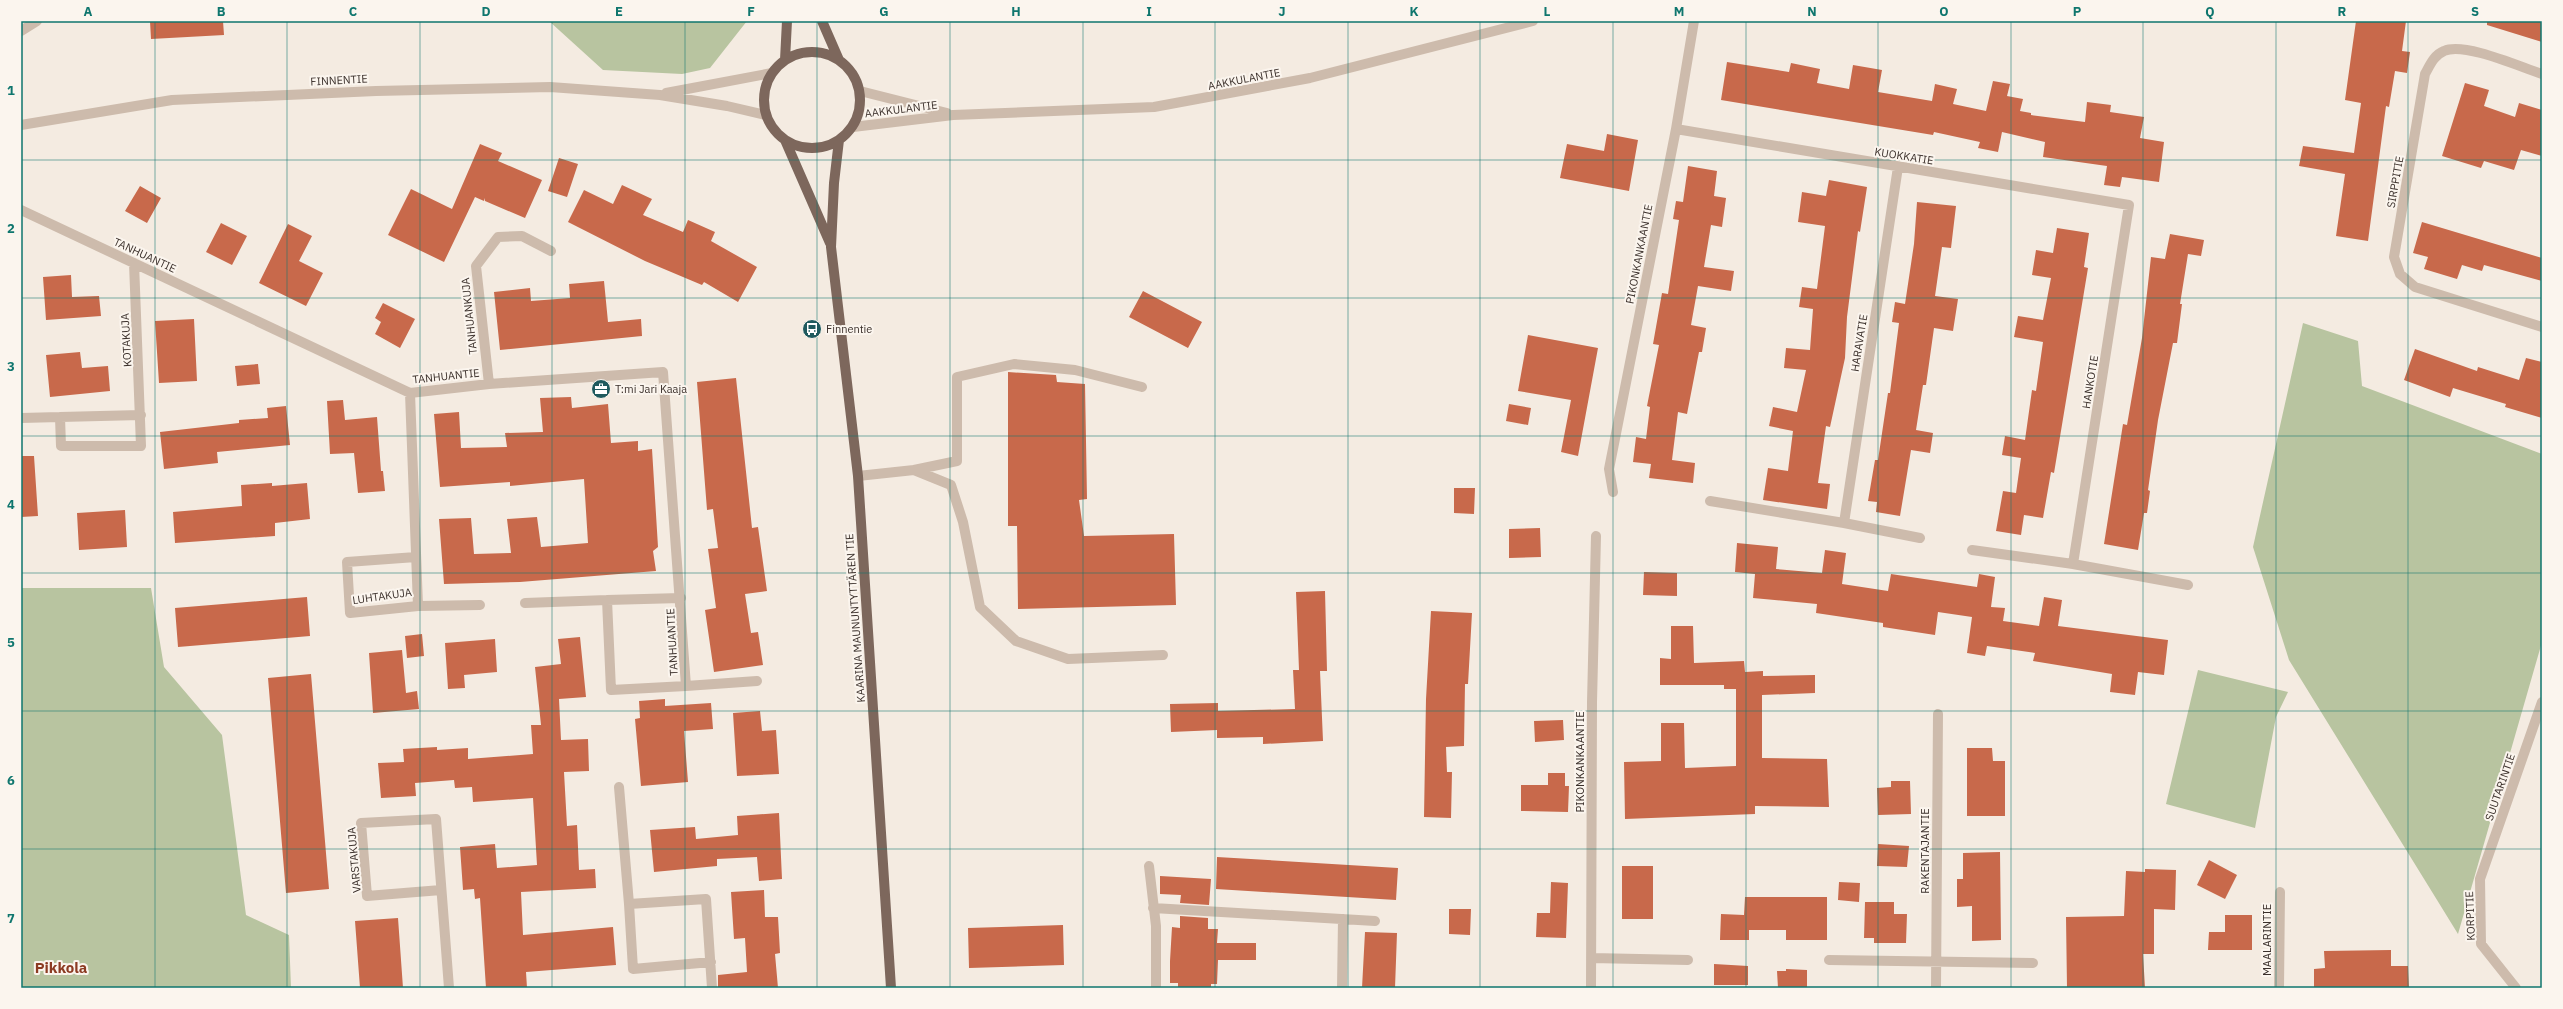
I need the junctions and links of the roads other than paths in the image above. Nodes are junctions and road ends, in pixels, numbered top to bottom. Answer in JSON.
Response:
{"nodes":[{"id":1,"x":37,"y":21,"type":"edge"},
{"id":2,"x":787,"y":21,"type":"edge"},
{"id":3,"x":822,"y":21,"type":"edge"},
{"id":4,"x":1533,"y":21,"type":"edge"},
{"id":5,"x":1694,"y":21,"type":"edge"},
{"id":6,"x":21,"y":31,"type":"edge"},
{"id":7,"x":785,"y":60,"type":"junction"},
{"id":8,"x":839,"y":60,"type":"junction"},
{"id":9,"x":772,"y":73,"type":"junction"},
{"id":10,"x":2542,"y":74,"type":"edge"},
{"id":11,"x":860,"y":90,"type":"junction"},
{"id":12,"x":660,"y":95,"type":"junction"},
{"id":13,"x":766,"y":115,"type":"junction"},
{"id":14,"x":953,"y":115,"type":"junction"},
{"id":15,"x":21,"y":125,"type":"edge"},
{"id":16,"x":853,"y":127,"type":"junction"},
{"id":17,"x":1676,"y":129,"type":"junction"},
{"id":18,"x":785,"y":140,"type":"junction"},
{"id":19,"x":839,"y":140,"type":"junction"},
{"id":20,"x":1898,"y":167,"type":"junction"},
{"id":21,"x":2129,"y":204,"type":"joint"},
{"id":22,"x":21,"y":210,"type":"edge"},
{"id":23,"x":831,"y":247,"type":"junction"},
{"id":24,"x":552,"y":251,"type":"dead end"},
{"id":25,"x":134,"y":263,"type":"junction"},
{"id":26,"x":2542,"y":327,"type":"edge"},
{"id":27,"x":489,"y":384,"type":"junction"},
{"id":28,"x":1142,"y":387,"type":"dead end"},
{"id":29,"x":410,"y":393,"type":"junction"},
{"id":30,"x":141,"y":416,"type":"junction"},
{"id":31,"x":21,"y":418,"type":"edge"},
{"id":32,"x":60,"y":418,"type":"junction"},
{"id":33,"x":914,"y":470,"type":"junction"},
{"id":34,"x":858,"y":476,"type":"junction"},
{"id":35,"x":1613,"y":492,"type":"dead end"},
{"id":36,"x":1710,"y":501,"type":"dead end"},
{"id":37,"x":1844,"y":523,"type":"junction"},
{"id":38,"x":1596,"y":536,"type":"dead end"},
{"id":39,"x":1920,"y":538,"type":"dead end"},
{"id":40,"x":1972,"y":550,"type":"dead end"},
{"id":41,"x":416,"y":557,"type":"junction"},
{"id":42,"x":2073,"y":564,"type":"junction"},
{"id":43,"x":2188,"y":585,"type":"dead end"},
{"id":44,"x":681,"y":598,"type":"junction"},
{"id":45,"x":607,"y":600,"type":"junction"},
{"id":46,"x":525,"y":603,"type":"dead end"},
{"id":47,"x":480,"y":605,"type":"dead end"},
{"id":48,"x":418,"y":606,"type":"junction"},
{"id":49,"x":1163,"y":655,"type":"dead end"},
{"id":50,"x":757,"y":681,"type":"dead end"},
{"id":51,"x":686,"y":686,"type":"junction"},
{"id":52,"x":2542,"y":702,"type":"edge"},
{"id":53,"x":1938,"y":714,"type":"dead end"},
{"id":54,"x":619,"y":787,"type":"dead end"},
{"id":55,"x":1149,"y":866,"type":"dead end"},
{"id":56,"x":2480,"y":879,"type":"joint"},
{"id":57,"x":441,"y":890,"type":"junction"},
{"id":58,"x":2280,"y":892,"type":"dead end"},
{"id":59,"x":629,"y":904,"type":"junction"},
{"id":60,"x":1154,"y":908,"type":"junction"},
{"id":61,"x":1343,"y":919,"type":"junction"},
{"id":62,"x":1375,"y":921,"type":"dead end"},
{"id":63,"x":1591,"y":958,"type":"junction"},
{"id":64,"x":1688,"y":960,"type":"dead end"},
{"id":65,"x":1829,"y":960,"type":"dead end"},
{"id":66,"x":711,"y":962,"type":"junction"},
{"id":67,"x":1936,"y":963,"type":"junction"},
{"id":68,"x":2033,"y":963,"type":"dead end"},
{"id":69,"x":449,"y":988,"type":"edge"},
{"id":70,"x":712,"y":988,"type":"edge"},
{"id":71,"x":891,"y":988,"type":"edge"},
{"id":72,"x":1156,"y":988,"type":"edge"},
{"id":73,"x":1342,"y":988,"type":"edge"},
{"id":74,"x":1591,"y":988,"type":"edge"},
{"id":75,"x":1936,"y":988,"type":"edge"},
{"id":76,"x":2279,"y":988,"type":"edge"},
{"id":77,"x":2516,"y":988,"type":"edge"}],
"edges":[{"from":1,"to":6,"type":"street"},
{"from":2,"to":7,"type":"main road"},
{"from":3,"to":8,"type":"main road"},
{"from":4,"to":14,"type":"street","name":"AAKKULANTIE"},
{"from":5,"to":17,"type":"street","name":"PIKONKANKAANTIE"},
{"from":7,"to":8,"type":"main road"},
{"from":7,"to":9,"type":"main road"},
{"from":8,"to":11,"type":"main road"},
{"from":9,"to":12,"type":"street","name":"FINNENTIE"},
{"from":9,"to":13,"type":"main road"},
{"from":10,"to":26,"type":"street","name":"SIRPPITIE"},
{"from":11,"to":14,"type":"street","name":"AAKKULANTIE"},
{"from":11,"to":16,"type":"main road"},
{"from":12,"to":13,"type":"street","name":"FINNENTIE"},
{"from":12,"to":15,"type":"street","name":"FINNENTIE"},
{"from":13,"to":18,"type":"main road"},
{"from":14,"to":16,"type":"street","name":"AAKKULANTIE"},
{"from":16,"to":19,"type":"main road"},
{"from":17,"to":20,"type":"street","name":"KUOKKATIE"},
{"from":17,"to":35,"type":"street","name":"PIKONKANKAANTIE"},
{"from":18,"to":19,"type":"main road"},
{"from":18,"to":23,"type":"main road","name":"KAARINA MAUNUNTYTTÄREN TIE"},
{"from":19,"to":23,"type":"main road","name":"KAARINA MAUNUNTYTTÄREN TIE"},
{"from":20,"to":21,"type":"street","name":"KUOKKATIE"},
{"from":20,"to":37,"type":"street","name":"HARAVATIE"},
{"from":21,"to":42,"type":"street","name":"HANKOTIE"},
{"from":22,"to":25,"type":"street","name":"TANHUANTIE"},
{"from":23,"to":34,"type":"main road","name":"KAARINA MAUNUNTYTTÄREN TIE"},
{"from":24,"to":27,"type":"street","name":"TANHUANKUJA"},
{"from":25,"to":29,"type":"street","name":"TANHUANTIE"},
{"from":25,"to":30,"type":"street","name":"KOTAKUJA"},
{"from":27,"to":29,"type":"street","name":"TANHUANTIE"},
{"from":27,"to":44,"type":"street","name":"TANHUANTIE"},
{"from":28,"to":33,"type":"street"},
{"from":29,"to":41,"type":"street","name":"LUHTAKUJA"},
{"from":30,"to":32,"type":"street"},
{"from":30,"to":32,"type":"street","name":"KOTAKUJA"},
{"from":31,"to":32,"type":"street"},
{"from":33,"to":34,"type":"street"},
{"from":33,"to":49,"type":"street"},
{"from":34,"to":71,"type":"main road","name":"KAARINA MAUNUNTYTTÄREN TIE"},
{"from":36,"to":37,"type":"street"},
{"from":37,"to":39,"type":"street"},
{"from":38,"to":63,"type":"street","name":"PIKONKANKAANTIE"},
{"from":40,"to":42,"type":"street"},
{"from":41,"to":48,"type":"street","name":"LUHTAKUJA"},
{"from":41,"to":48,"type":"street","name":"LUHTAKUJA"},
{"from":42,"to":43,"type":"street"},
{"from":44,"to":45,"type":"street","name":"TANHUANTIE"},
{"from":44,"to":51,"type":"street","name":"TANHUANTIE"},
{"from":45,"to":46,"type":"street"},
{"from":45,"to":51,"type":"street","name":"TANHUANTIE"},
{"from":47,"to":48,"type":"street"},
{"from":50,"to":51,"type":"street"},
{"from":52,"to":56,"type":"street","name":"SUUTARINTIE"},
{"from":53,"to":67,"type":"street","name":"RAKENTAJANTIE"},
{"from":54,"to":59,"type":"street"},
{"from":55,"to":60,"type":"street"},
{"from":56,"to":77,"type":"street","name":"KORPITIE"},
{"from":57,"to":57,"type":"street","name":"VARSTAKUJA"},
{"from":57,"to":69,"type":"street","name":"VARSTAKUJA"},
{"from":58,"to":76,"type":"street","name":"MAALARINTIE"},
{"from":59,"to":66,"type":"street"},
{"from":59,"to":66,"type":"street"},
{"from":60,"to":61,"type":"street"},
{"from":60,"to":72,"type":"street"},
{"from":61,"to":62,"type":"street"},
{"from":61,"to":73,"type":"street"},
{"from":63,"to":64,"type":"street"},
{"from":63,"to":74,"type":"street","name":"PIKONKANKAANTIE"},
{"from":65,"to":67,"type":"street"},
{"from":66,"to":70,"type":"street"},
{"from":67,"to":68,"type":"street"},
{"from":67,"to":75,"type":"street","name":"RAKENTAJANTIE"}]}
